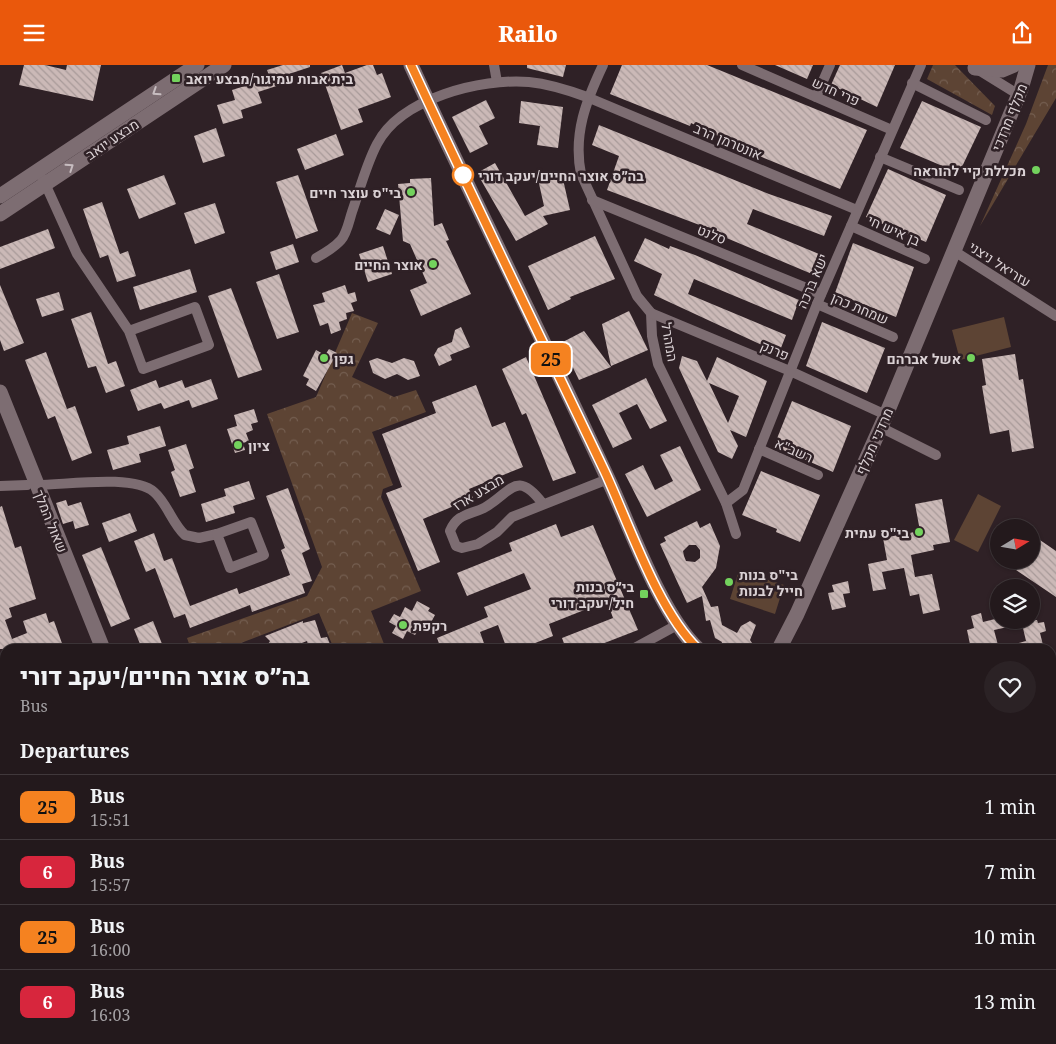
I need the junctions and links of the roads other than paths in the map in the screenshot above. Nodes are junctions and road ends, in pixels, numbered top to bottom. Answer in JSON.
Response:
{"nodes":[{"id":1,"x":197,"y":65,"type":"edge"},
{"id":2,"x":224,"y":65,"type":"edge"},
{"id":3,"x":410,"y":65,"type":"edge"},
{"id":4,"x":494,"y":65,"type":"edge"},
{"id":5,"x":603,"y":65,"type":"edge"},
{"id":6,"x":742,"y":65,"type":"edge"},
{"id":7,"x":830,"y":65,"type":"edge"},
{"id":8,"x":921,"y":65,"type":"edge"},
{"id":9,"x":1014,"y":65,"type":"edge"},
{"id":10,"x":1028,"y":65,"type":"edge"},
{"id":11,"x":974,"y":67,"type":"edge"},
{"id":12,"x":497,"y":81,"type":"junction"},
{"id":13,"x":912,"y":83,"type":"junction"},
{"id":14,"x":1019,"y":95,"type":"junction"},
{"id":15,"x":588,"y":97,"type":"junction"},
{"id":16,"x":816,"y":97,"type":"junction"},
{"id":17,"x":427,"y":101,"type":"junction"},
{"id":18,"x":986,"y":120,"type":"dead end"},
{"id":19,"x":892,"y":131,"type":"junction"},
{"id":20,"x":880,"y":157,"type":"junction"},
{"id":21,"x":42,"y":177,"type":"junction"},
{"id":22,"x":959,"y":190,"type":"dead end"},
{"id":23,"x":0,"y":195,"type":"edge"},
{"id":24,"x":592,"y":200,"type":"junction"},
{"id":25,"x":857,"y":210,"type":"junction"},
{"id":26,"x":0,"y":214,"type":"edge"},
{"id":27,"x":850,"y":226,"type":"junction"},
{"id":28,"x":954,"y":251,"type":"junction"},
{"id":29,"x":316,"y":258,"type":"dead end"},
{"id":30,"x":926,"y":259,"type":"dead end"},
{"id":31,"x":819,"y":299,"type":"junction"},
{"id":32,"x":651,"y":313,"type":"junction"},
{"id":33,"x":1056,"y":316,"type":"edge"},
{"id":34,"x":129,"y":331,"type":"junction"},
{"id":35,"x":893,"y":337,"type":"dead end"},
{"id":36,"x":790,"y":371,"type":"junction"},
{"id":37,"x":0,"y":392,"type":"edge"},
{"id":38,"x":0,"y":417,"type":"edge"},
{"id":39,"x":883,"y":421,"type":"junction"},
{"id":40,"x":759,"y":449,"type":"junction"},
{"id":41,"x":936,"y":455,"type":"dead end"},
{"id":42,"x":818,"y":475,"type":"dead end"},
{"id":43,"x":608,"y":479,"type":"junction"},
{"id":44,"x":32,"y":485,"type":"junction"},
{"id":45,"x":0,"y":486,"type":"edge"},
{"id":46,"x":726,"y":503,"type":"junction"},
{"id":47,"x":542,"y":504,"type":"junction"},
{"id":48,"x":736,"y":534,"type":"dead end"},
{"id":49,"x":218,"y":535,"type":"junction"},
{"id":50,"x":678,"y":625,"type":"junction"},
{"id":51,"x":782,"y":643,"type":"edge"},
{"id":52,"x":91,"y":644,"type":"edge"},
{"id":53,"x":101,"y":644,"type":"edge"},
{"id":54,"x":642,"y":644,"type":"edge"},
{"id":55,"x":694,"y":644,"type":"edge"}],
"edges":[{"from":1,"to":21,"type":"street","name":"מבצע יואב","one_way":true},
{"from":21,"to":2,"type":"street","name":"מבצע יואב","one_way":true},
{"from":3,"to":17,"type":"street"},
{"from":4,"to":12,"type":"street"},
{"from":5,"to":15,"type":"street","name":"המהרל"},
{"from":6,"to":16,"type":"street","name":"פרי חדש"},
{"from":7,"to":16,"type":"street"},
{"from":8,"to":13,"type":"street","name":"ישא ברכה"},
{"from":9,"to":11,"type":"street"},
{"from":10,"to":14,"type":"street","name":"מקלף מרדכי"},
{"from":11,"to":14,"type":"street"},
{"from":12,"to":15,"type":"street","name":"אונטרמן הרב"},
{"from":12,"to":17,"type":"street","name":"אונטרמן הרב"},
{"from":13,"to":18,"type":"street"},
{"from":13,"to":19,"type":"street","name":"ישא ברכה"},
{"from":14,"to":28,"type":"street","name":"מקלף מרדכי"},
{"from":15,"to":24,"type":"street","name":"המהרל"},
{"from":15,"to":25,"type":"street","name":"אונטרמן הרב"},
{"from":16,"to":19,"type":"street","name":"פרי חדש"},
{"from":17,"to":29,"type":"street","name":"אונטרמן הרב"},
{"from":17,"to":43,"type":"street"},
{"from":19,"to":20,"type":"street","name":"ישא ברכה"},
{"from":20,"to":22,"type":"street"},
{"from":20,"to":25,"type":"street","name":"ישא ברכה"},
{"from":21,"to":23,"type":"street","name":"מבצע יואב"},
{"from":21,"to":26,"type":"street","name":"מבצע יואב"},
{"from":21,"to":34,"type":"street"},
{"from":24,"to":31,"type":"street","name":"סלנט"},
{"from":24,"to":32,"type":"street","name":"המהרל"},
{"from":25,"to":27,"type":"street","name":"ישא ברכה"},
{"from":27,"to":30,"type":"street","name":"בן איש חי"},
{"from":27,"to":31,"type":"street","name":"ישא ברכה"},
{"from":28,"to":33,"type":"street","name":"עזריאל ניצני"},
{"from":28,"to":39,"type":"street","name":"מרדכי מקלף"},
{"from":31,"to":35,"type":"street","name":"שמחת כהן"},
{"from":31,"to":36,"type":"street","name":"ישא ברכה"},
{"from":32,"to":36,"type":"street","name":"פרנק"},
{"from":32,"to":46,"type":"street","name":"המהרל"},
{"from":34,"to":34,"type":"street"},
{"from":36,"to":39,"type":"street","name":"פרנק"},
{"from":36,"to":40,"type":"street","name":"ישא ברכה"},
{"from":37,"to":44,"type":"street","name":"שאול המלך"},
{"from":38,"to":44,"type":"street","name":"שאול המלך"},
{"from":39,"to":41,"type":"street","name":"פרנק"},
{"from":39,"to":51,"type":"street","name":"מרדכי מקלף"},
{"from":40,"to":42,"type":"street","name":"רשב\"א"},
{"from":40,"to":46,"type":"street","name":"ישא ברכה"},
{"from":43,"to":47,"type":"street","name":"מבצע ארז"},
{"from":43,"to":50,"type":"street"},
{"from":44,"to":45,"type":"street"},
{"from":44,"to":49,"type":"street"},
{"from":44,"to":52,"type":"street","name":"שאול המלך"},
{"from":44,"to":53,"type":"street","name":"שאול המלך"},
{"from":46,"to":48,"type":"street","name":"המהרל"},
{"from":47,"to":47,"type":"street","name":"מבצע ארז"},
{"from":49,"to":49,"type":"street"},
{"from":50,"to":54,"type":"street"},
{"from":50,"to":55,"type":"street"}]}
